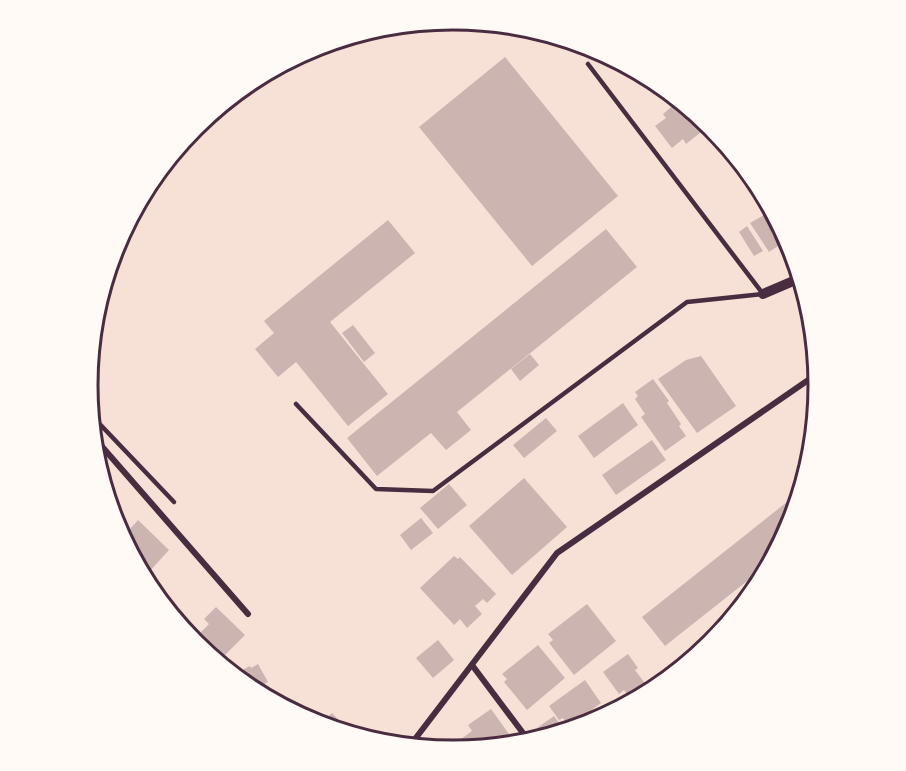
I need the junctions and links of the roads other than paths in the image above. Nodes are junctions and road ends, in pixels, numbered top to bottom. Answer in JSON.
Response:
{"nodes":[{"id":1,"x":588,"y":64,"type":"dead end"},
{"id":2,"x":793,"y":281,"type":"edge"},
{"id":3,"x":763,"y":294,"type":"junction"},
{"id":4,"x":808,"y":380,"type":"edge"},
{"id":5,"x":296,"y":404,"type":"dead end"},
{"id":6,"x":100,"y":424,"type":"edge"},
{"id":7,"x":103,"y":448,"type":"edge"},
{"id":8,"x":174,"y":502,"type":"dead end"},
{"id":9,"x":248,"y":614,"type":"dead end"},
{"id":10,"x":472,"y":665,"type":"junction"},
{"id":11,"x":524,"y":734,"type":"edge"},
{"id":12,"x":415,"y":739,"type":"edge"}],
"edges":[{"from":1,"to":3,"type":"lane"},
{"from":2,"to":3,"type":"street"},
{"from":3,"to":5,"type":"lane"},
{"from":4,"to":10,"type":"street"},
{"from":6,"to":8,"type":"lane"},
{"from":7,"to":9,"type":"street"},
{"from":10,"to":11,"type":"street"},
{"from":10,"to":12,"type":"street"}]}
